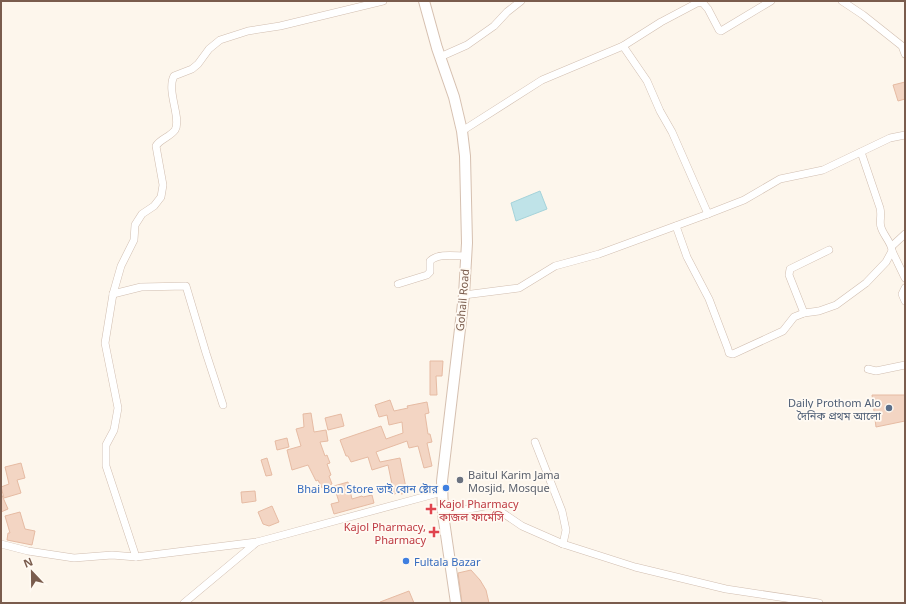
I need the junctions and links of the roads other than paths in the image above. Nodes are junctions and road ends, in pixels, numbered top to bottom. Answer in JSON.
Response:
{"nodes":[{"id":1,"x":383,"y":1,"type":"edge"},
{"id":2,"x":424,"y":1,"type":"edge"},
{"id":3,"x":521,"y":1,"type":"edge"},
{"id":4,"x":771,"y":1,"type":"edge"},
{"id":5,"x":842,"y":1,"type":"edge"},
{"id":6,"x":623,"y":46,"type":"junction"},
{"id":7,"x":905,"y":54,"type":"edge"},
{"id":8,"x":440,"y":57,"type":"junction"},
{"id":9,"x":462,"y":131,"type":"junction"},
{"id":10,"x":905,"y":135,"type":"edge"},
{"id":11,"x":861,"y":152,"type":"junction"},
{"id":12,"x":708,"y":214,"type":"junction"},
{"id":13,"x":676,"y":226,"type":"junction"},
{"id":14,"x":905,"y":234,"type":"edge"},
{"id":15,"x":892,"y":249,"type":"junction"},
{"id":16,"x":829,"y":250,"type":"dead end"},
{"id":17,"x":466,"y":256,"type":"junction"},
{"id":18,"x":905,"y":278,"type":"edge"},
{"id":19,"x":398,"y":284,"type":"dead end"},
{"id":20,"x":905,"y":288,"type":"edge"},
{"id":21,"x":113,"y":294,"type":"junction"},
{"id":22,"x":464,"y":295,"type":"junction"},
{"id":23,"x":905,"y":301,"type":"edge"},
{"id":24,"x":804,"y":313,"type":"junction"},
{"id":25,"x":905,"y":364,"type":"edge"},
{"id":26,"x":868,"y":369,"type":"dead end"},
{"id":27,"x":223,"y":405,"type":"dead end"},
{"id":28,"x":535,"y":442,"type":"dead end"},
{"id":29,"x":442,"y":492,"type":"junction"},
{"id":30,"x":443,"y":514,"type":"junction"},
{"id":31,"x":257,"y":542,"type":"junction"},
{"id":32,"x":1,"y":544,"type":"edge"},
{"id":33,"x":563,"y":544,"type":"junction"},
{"id":34,"x":136,"y":557,"type":"junction"},
{"id":35,"x":184,"y":603,"type":"edge"},
{"id":36,"x":456,"y":603,"type":"edge"},
{"id":37,"x":819,"y":603,"type":"edge"}],
"edges":[{"from":1,"to":21,"type":"street"},
{"from":2,"to":8,"type":"main road","name":"Gohail Road"},
{"from":3,"to":8,"type":"street"},
{"from":4,"to":6,"type":"street"},
{"from":5,"to":7,"type":"street"},
{"from":6,"to":9,"type":"street"},
{"from":6,"to":12,"type":"street"},
{"from":8,"to":9,"type":"main road","name":"Gohail Road"},
{"from":9,"to":17,"type":"main road","name":"Gohail Road"},
{"from":10,"to":11,"type":"street"},
{"from":11,"to":12,"type":"street"},
{"from":11,"to":15,"type":"street"},
{"from":12,"to":13,"type":"street"},
{"from":13,"to":22,"type":"street"},
{"from":13,"to":24,"type":"street"},
{"from":14,"to":15,"type":"street"},
{"from":15,"to":18,"type":"street"},
{"from":15,"to":24,"type":"street"},
{"from":16,"to":24,"type":"street"},
{"from":17,"to":19,"type":"street"},
{"from":17,"to":22,"type":"main road","name":"Gohail Road"},
{"from":20,"to":23,"type":"street"},
{"from":21,"to":27,"type":"street"},
{"from":21,"to":34,"type":"street"},
{"from":22,"to":29,"type":"main road","name":"Gohail Road"},
{"from":25,"to":26,"type":"street"},
{"from":28,"to":33,"type":"street"},
{"from":29,"to":30,"type":"main road","name":"Gohail Road"},
{"from":29,"to":31,"type":"street"},
{"from":30,"to":33,"type":"street"},
{"from":30,"to":36,"type":"main road","name":"Gohail Road"},
{"from":31,"to":34,"type":"street"},
{"from":31,"to":35,"type":"street"},
{"from":32,"to":34,"type":"street"},
{"from":33,"to":37,"type":"street"}]}
